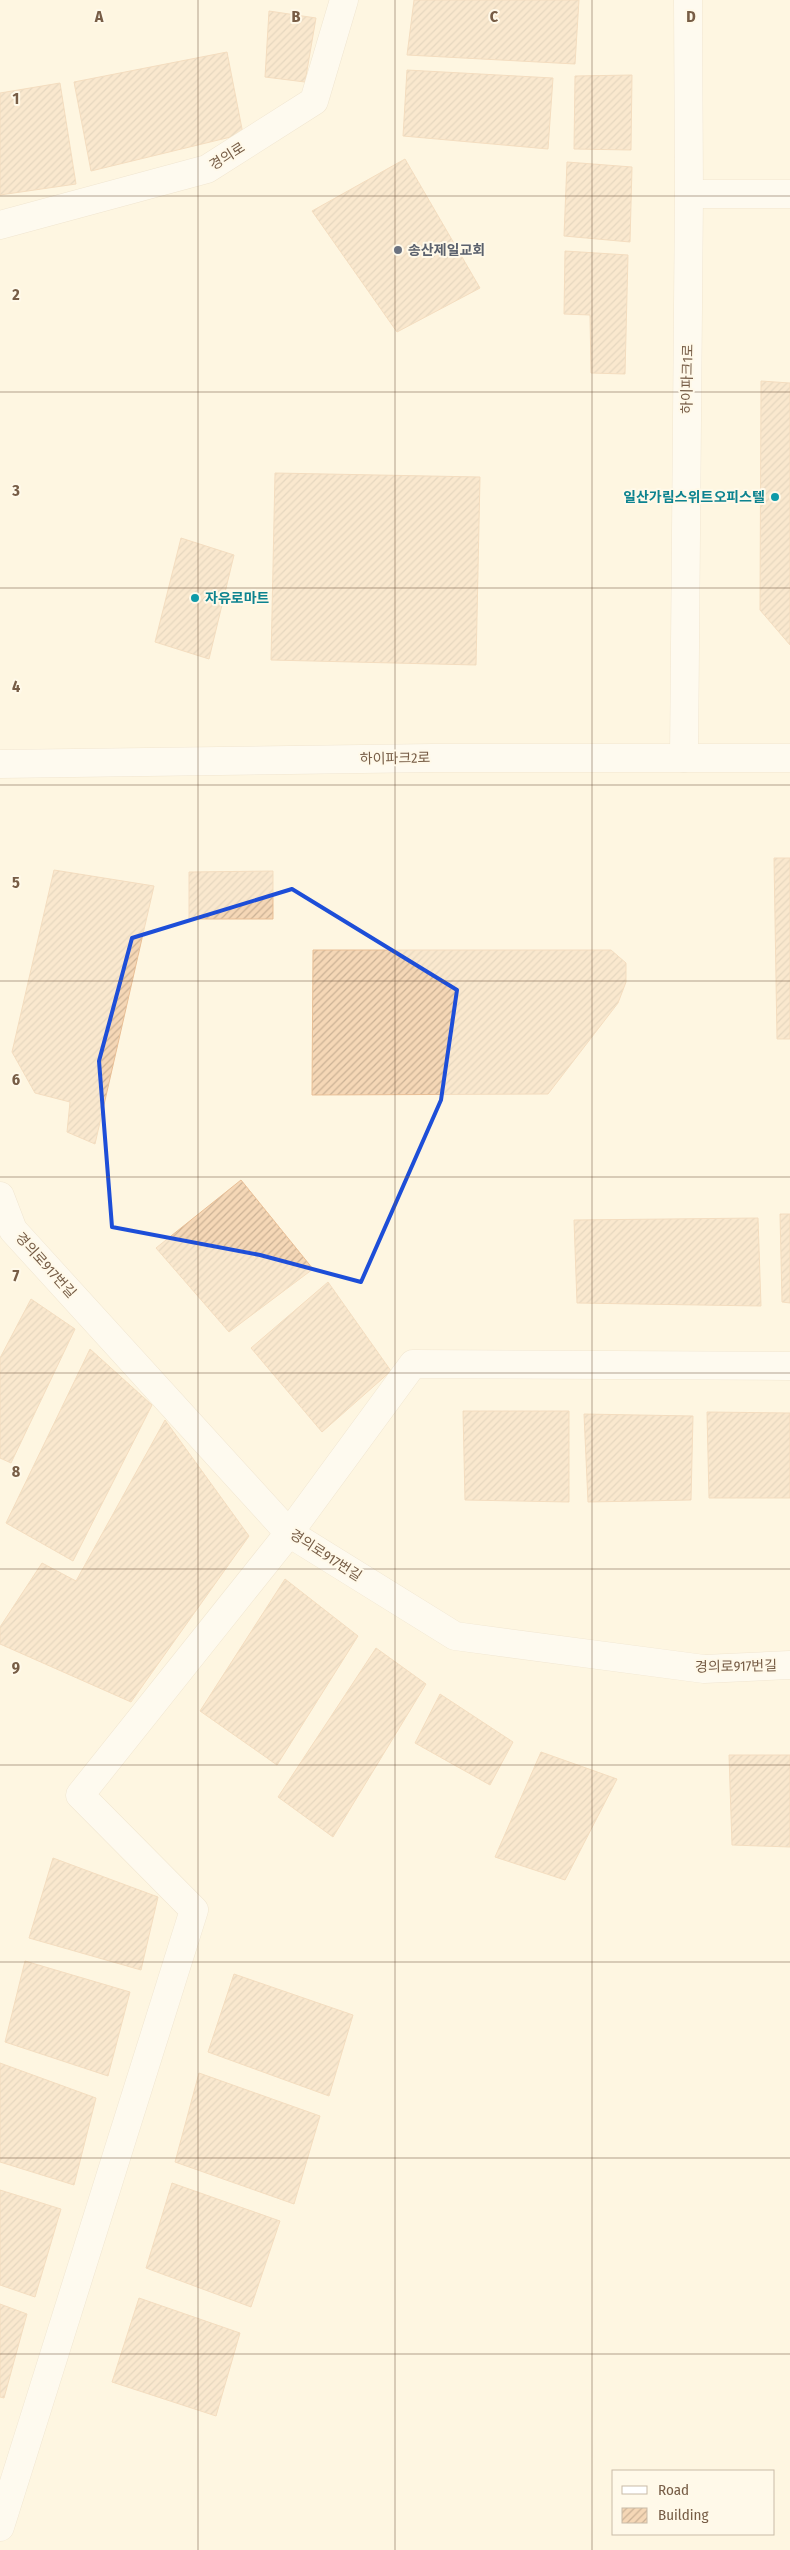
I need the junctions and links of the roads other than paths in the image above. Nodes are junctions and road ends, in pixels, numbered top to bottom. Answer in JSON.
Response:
{"nodes":[{"id":1,"x":344,"y":0,"type":"edge"},
{"id":2,"x":688,"y":0,"type":"edge"},
{"id":3,"x":689,"y":194,"type":"junction"},
{"id":4,"x":790,"y":194,"type":"edge"},
{"id":5,"x":0,"y":224,"type":"edge"},
{"id":6,"x":684,"y":758,"type":"junction"},
{"id":7,"x":790,"y":758,"type":"edge"},
{"id":8,"x":13,"y":764,"type":"edge"},
{"id":9,"x":0,"y":782,"type":"edge"},
{"id":10,"x":0,"y":1196,"type":"edge"},
{"id":11,"x":790,"y":1366,"type":"edge"},
{"id":12,"x":289,"y":1533,"type":"junction"},
{"id":13,"x":790,"y":1665,"type":"edge"},
{"id":14,"x":0,"y":2527,"type":"edge"}],
"edges":[{"from":1,"to":5,"type":"street","name":"경의로"},
{"from":2,"to":3,"type":"street","name":"하이파크1로"},
{"from":3,"to":4,"type":"street"},
{"from":3,"to":6,"type":"street","name":"하이파크1로"},
{"from":6,"to":7,"type":"street","name":"하이파크2로"},
{"from":6,"to":8,"type":"street","name":"하이파크2로"},
{"from":8,"to":9,"type":"street"},
{"from":10,"to":12,"type":"street","name":"경의로917번길"},
{"from":11,"to":12,"type":"street"},
{"from":12,"to":13,"type":"street","name":"경의로917번길"},
{"from":12,"to":14,"type":"street"}]}
